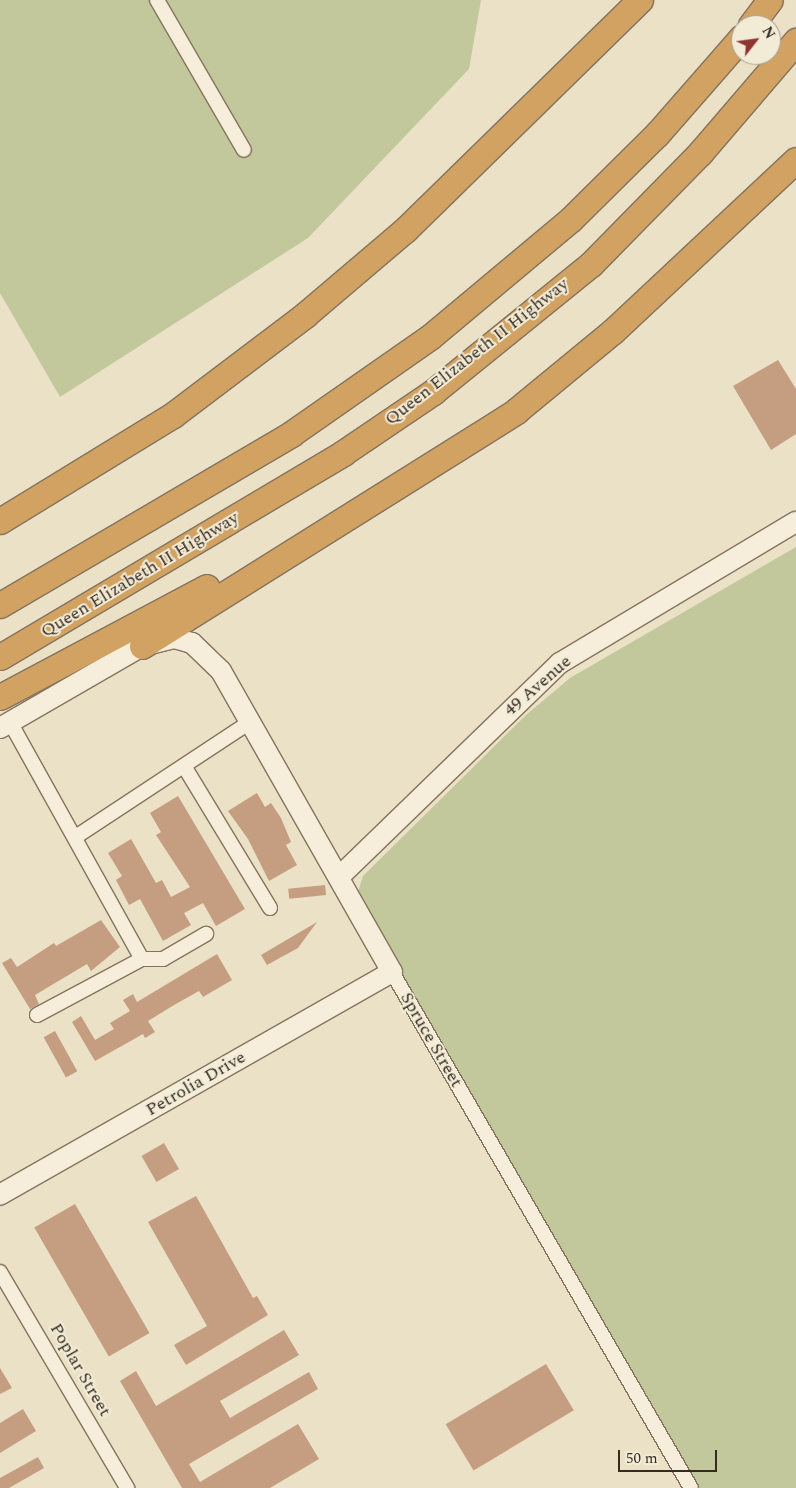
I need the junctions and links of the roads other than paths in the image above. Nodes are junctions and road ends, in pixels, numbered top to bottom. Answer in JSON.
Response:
{"nodes":[{"id":1,"x":157,"y":0,"type":"edge"},
{"id":2,"x":617,"y":0,"type":"edge"},
{"id":3,"x":640,"y":0,"type":"edge"},
{"id":4,"x":770,"y":0,"type":"edge"},
{"id":5,"x":759,"y":15,"type":"edge"},
{"id":6,"x":796,"y":41,"type":"edge"},
{"id":7,"x":731,"y":49,"type":"edge"},
{"id":8,"x":506,"y":129,"type":"junction"},
{"id":9,"x":796,"y":143,"type":"edge"},
{"id":10,"x":244,"y":150,"type":"dead end"},
{"id":11,"x":796,"y":160,"type":"edge"},
{"id":12,"x":724,"y":228,"type":"junction"},
{"id":13,"x":377,"y":498,"type":"junction"},
{"id":14,"x":0,"y":520,"type":"edge"},
{"id":15,"x":796,"y":522,"type":"edge"},
{"id":16,"x":0,"y":605,"type":"edge"},
{"id":17,"x":142,"y":646,"type":"junction"},
{"id":18,"x":0,"y":657,"type":"edge"},
{"id":19,"x":0,"y":697,"type":"edge"},
{"id":20,"x":250,"y":722,"type":"junction"},
{"id":21,"x":5,"y":725,"type":"edge"},
{"id":22,"x":184,"y":766,"type":"junction"},
{"id":23,"x":77,"y":836,"type":"junction"},
{"id":24,"x":339,"y":877,"type":"junction"},
{"id":25,"x":270,"y":908,"type":"dead end"},
{"id":26,"x":206,"y":934,"type":"dead end"},
{"id":27,"x":142,"y":959,"type":"junction"},
{"id":28,"x":392,"y":972,"type":"junction"},
{"id":29,"x":37,"y":1015,"type":"dead end"},
{"id":30,"x":0,"y":1195,"type":"edge"},
{"id":31,"x":0,"y":1272,"type":"edge"},
{"id":32,"x":127,"y":1488,"type":"edge"},
{"id":33,"x":691,"y":1488,"type":"edge"}],
"edges":[{"from":1,"to":10,"type":"street"},
{"from":2,"to":8,"type":"highway"},
{"from":3,"to":8,"type":"highway"},
{"from":4,"to":5,"type":"highway"},
{"from":6,"to":18,"type":"highway","name":"Queen Elizabeth II Highway"},
{"from":7,"to":16,"type":"highway"},
{"from":8,"to":14,"type":"highway"},
{"from":9,"to":12,"type":"highway"},
{"from":11,"to":12,"type":"highway"},
{"from":12,"to":13,"type":"highway"},
{"from":13,"to":17,"type":"highway"},
{"from":13,"to":19,"type":"highway"},
{"from":15,"to":24,"type":"street","name":"49 Avenue"},
{"from":17,"to":20,"type":"street","name":"Spruce Street"},
{"from":17,"to":21,"type":"street"},
{"from":20,"to":22,"type":"street"},
{"from":20,"to":24,"type":"street","name":"Spruce Street"},
{"from":21,"to":23,"type":"street"},
{"from":22,"to":23,"type":"street"},
{"from":22,"to":25,"type":"street"},
{"from":23,"to":27,"type":"street"},
{"from":24,"to":28,"type":"street","name":"Spruce Street"},
{"from":26,"to":27,"type":"street"},
{"from":27,"to":29,"type":"street"},
{"from":28,"to":30,"type":"street","name":"Petrolia Drive"},
{"from":28,"to":33,"type":"street","name":"Spruce Street"},
{"from":31,"to":32,"type":"street","name":"Poplar Street"}]}
